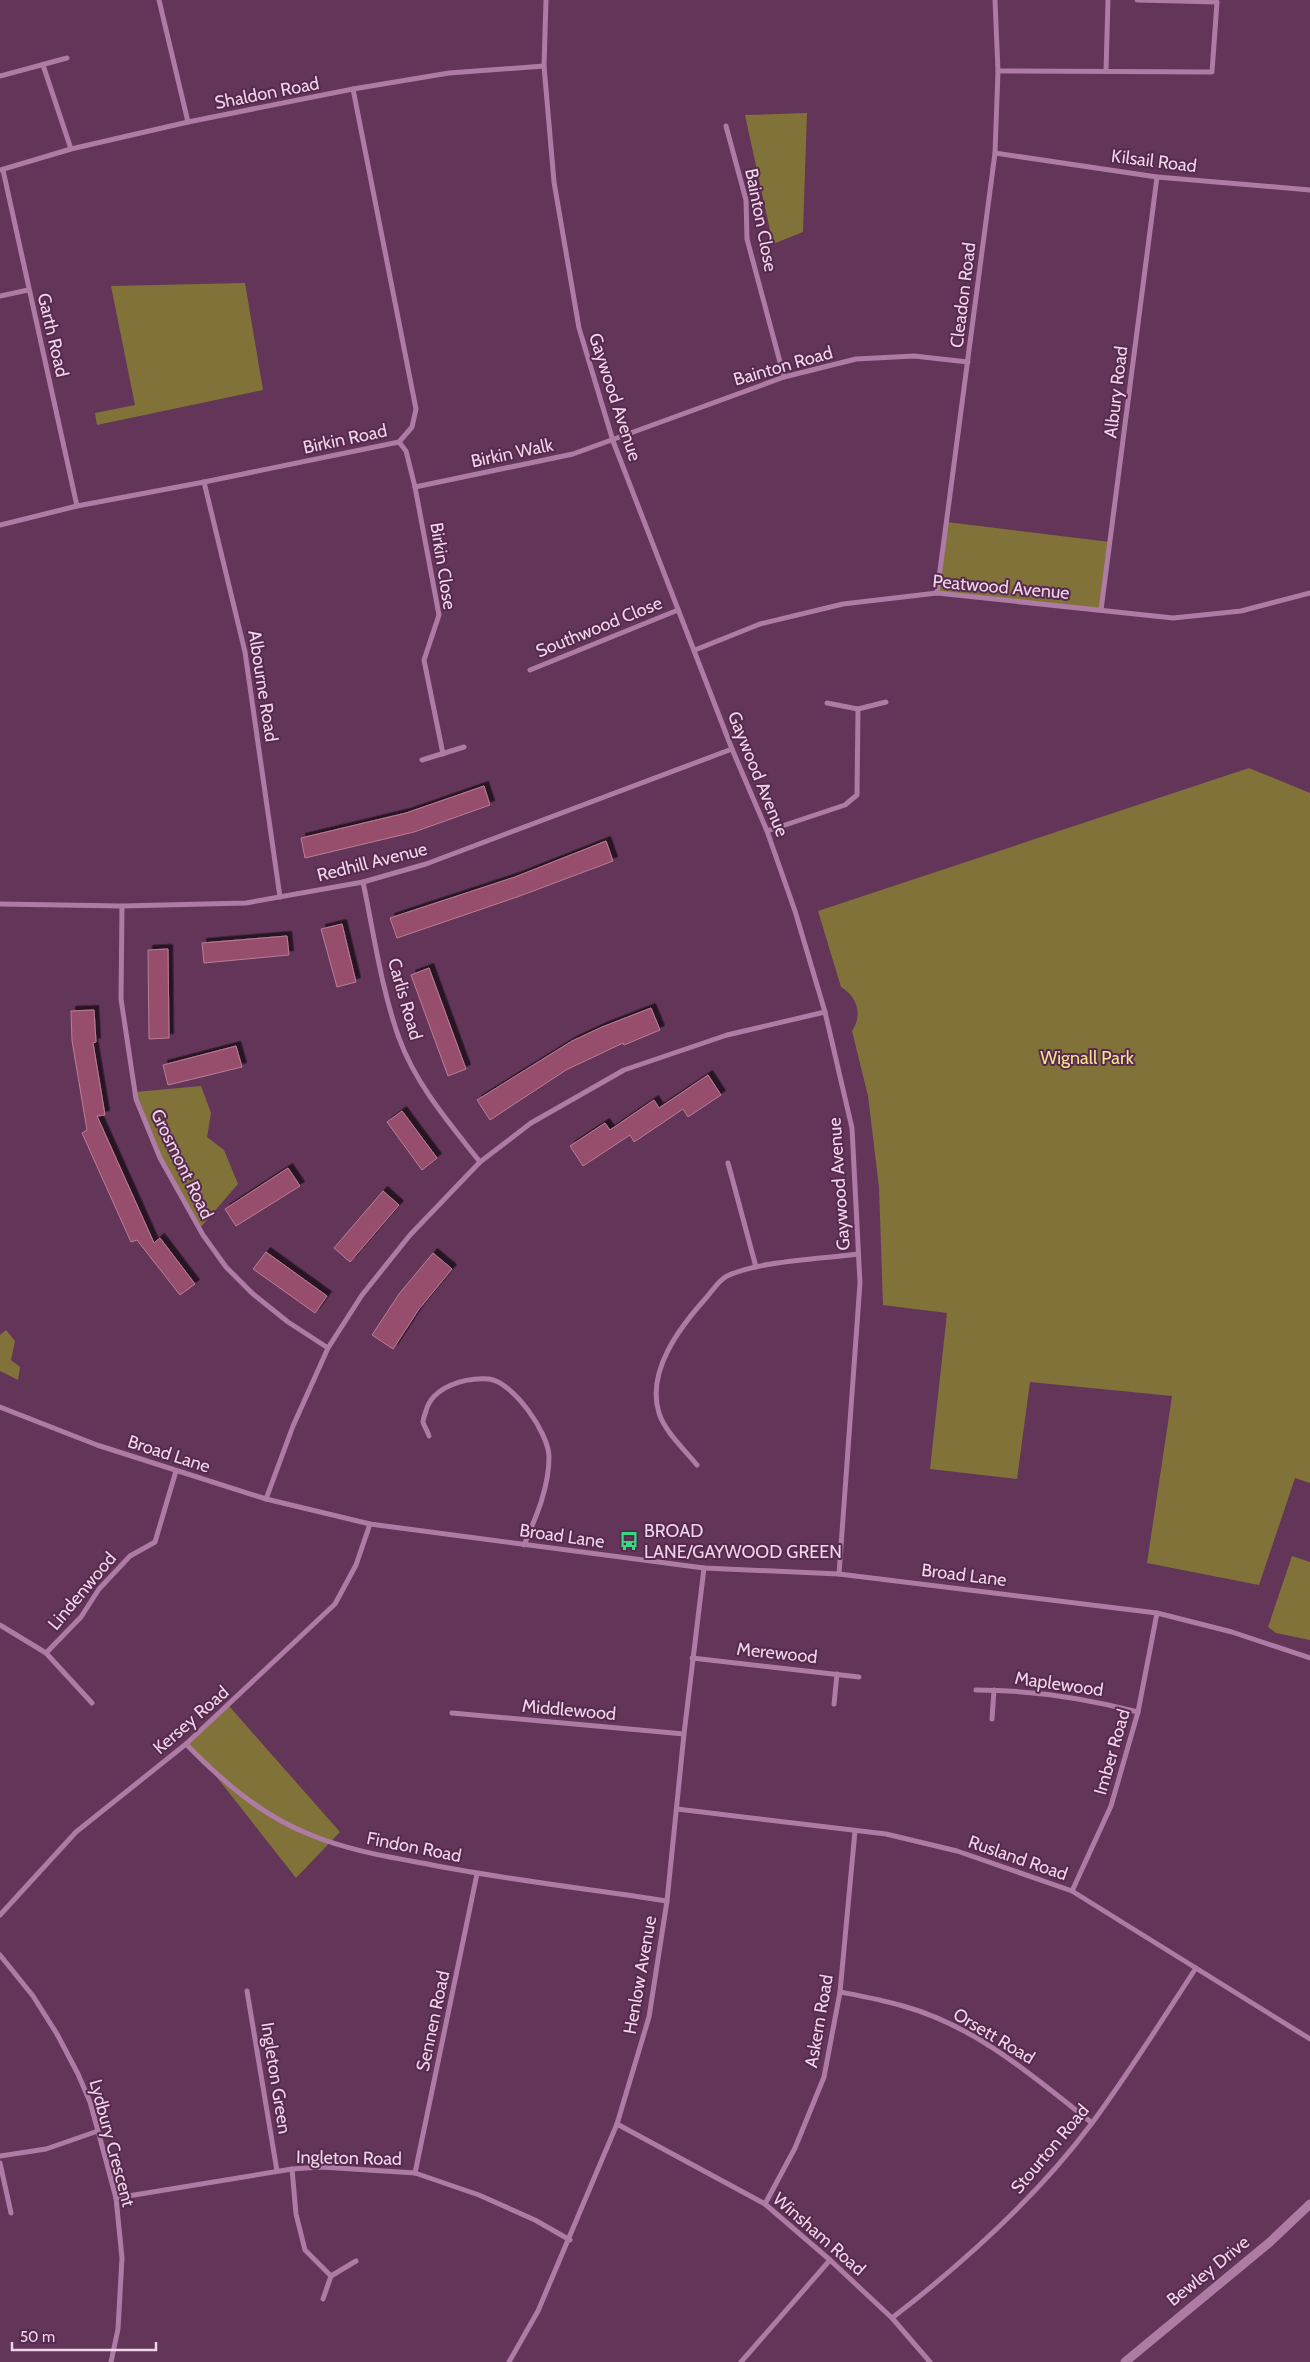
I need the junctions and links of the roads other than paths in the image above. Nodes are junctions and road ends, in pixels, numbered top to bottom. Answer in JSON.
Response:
{"nodes":[{"id":1,"x":159,"y":0,"type":"edge"},
{"id":2,"x":546,"y":0,"type":"edge"},
{"id":3,"x":995,"y":0,"type":"edge"},
{"id":4,"x":1108,"y":0,"type":"edge"},
{"id":5,"x":1137,"y":0,"type":"edge"},
{"id":6,"x":67,"y":58,"type":"dead end"},
{"id":7,"x":43,"y":65,"type":"junction"},
{"id":8,"x":544,"y":66,"type":"junction"},
{"id":9,"x":998,"y":70,"type":"junction"},
{"id":10,"x":1106,"y":71,"type":"junction"},
{"id":11,"x":0,"y":76,"type":"edge"},
{"id":12,"x":354,"y":89,"type":"junction"},
{"id":13,"x":188,"y":122,"type":"junction"},
{"id":14,"x":726,"y":126,"type":"dead end"},
{"id":15,"x":71,"y":149,"type":"junction"},
{"id":16,"x":995,"y":153,"type":"junction"},
{"id":17,"x":1,"y":170,"type":"edge"},
{"id":18,"x":1157,"y":178,"type":"junction"},
{"id":19,"x":1310,"y":190,"type":"edge"},
{"id":20,"x":28,"y":290,"type":"junction"},
{"id":21,"x":0,"y":296,"type":"edge"},
{"id":22,"x":968,"y":362,"type":"junction"},
{"id":23,"x":784,"y":377,"type":"junction"},
{"id":24,"x":613,"y":441,"type":"junction"},
{"id":25,"x":399,"y":442,"type":"junction"},
{"id":26,"x":204,"y":482,"type":"junction"},
{"id":27,"x":415,"y":487,"type":"junction"},
{"id":28,"x":78,"y":506,"type":"junction"},
{"id":29,"x":0,"y":525,"type":"edge"},
{"id":30,"x":937,"y":593,"type":"junction"},
{"id":31,"x":1310,"y":593,"type":"edge"},
{"id":32,"x":678,"y":610,"type":"junction"},
{"id":33,"x":1101,"y":610,"type":"junction"},
{"id":34,"x":695,"y":650,"type":"junction"},
{"id":35,"x":530,"y":670,"type":"dead end"},
{"id":36,"x":827,"y":702,"type":"dead end"},
{"id":37,"x":886,"y":702,"type":"dead end"},
{"id":38,"x":858,"y":709,"type":"junction"},
{"id":39,"x":464,"y":747,"type":"dead end"},
{"id":40,"x":732,"y":749,"type":"junction"},
{"id":41,"x":443,"y":754,"type":"junction"},
{"id":42,"x":422,"y":760,"type":"dead end"},
{"id":43,"x":767,"y":831,"type":"junction"},
{"id":44,"x":363,"y":882,"type":"junction"},
{"id":45,"x":280,"y":897,"type":"junction"},
{"id":46,"x":0,"y":904,"type":"edge"},
{"id":47,"x":122,"y":906,"type":"junction"},
{"id":48,"x":825,"y":1012,"type":"junction"},
{"id":49,"x":480,"y":1162,"type":"junction"},
{"id":50,"x":728,"y":1162,"type":"dead end"},
{"id":51,"x":858,"y":1254,"type":"junction"},
{"id":52,"x":756,"y":1267,"type":"junction"},
{"id":53,"x":328,"y":1348,"type":"junction"},
{"id":54,"x":2,"y":1408,"type":"edge"},
{"id":55,"x":0,"y":1415,"type":"edge"},
{"id":56,"x":430,"y":1436,"type":"dead end"},
{"id":57,"x":697,"y":1465,"type":"dead end"},
{"id":58,"x":176,"y":1471,"type":"junction"},
{"id":59,"x":266,"y":1499,"type":"junction"},
{"id":60,"x":370,"y":1524,"type":"junction"},
{"id":61,"x":524,"y":1544,"type":"junction"},
{"id":62,"x":704,"y":1568,"type":"junction"},
{"id":63,"x":839,"y":1574,"type":"junction"},
{"id":64,"x":1157,"y":1613,"type":"junction"},
{"id":65,"x":0,"y":1626,"type":"edge"},
{"id":66,"x":46,"y":1653,"type":"junction"},
{"id":67,"x":692,"y":1658,"type":"junction"},
{"id":68,"x":1310,"y":1658,"type":"edge"},
{"id":69,"x":837,"y":1674,"type":"junction"},
{"id":70,"x":859,"y":1676,"type":"dead end"},
{"id":71,"x":976,"y":1690,"type":"dead end"},
{"id":72,"x":994,"y":1690,"type":"junction"},
{"id":73,"x":92,"y":1703,"type":"dead end"},
{"id":74,"x":834,"y":1704,"type":"dead end"},
{"id":75,"x":1138,"y":1712,"type":"junction"},
{"id":76,"x":452,"y":1714,"type":"dead end"},
{"id":77,"x":992,"y":1719,"type":"dead end"},
{"id":78,"x":684,"y":1734,"type":"junction"},
{"id":79,"x":186,"y":1744,"type":"junction"},
{"id":80,"x":677,"y":1809,"type":"junction"},
{"id":81,"x":855,"y":1831,"type":"junction"},
{"id":82,"x":477,"y":1874,"type":"junction"},
{"id":83,"x":1072,"y":1891,"type":"junction"},
{"id":84,"x":667,"y":1900,"type":"junction"},
{"id":85,"x":0,"y":1915,"type":"edge"},
{"id":86,"x":0,"y":1955,"type":"edge"},
{"id":87,"x":1196,"y":1968,"type":"junction"},
{"id":88,"x":247,"y":1991,"type":"dead end"},
{"id":89,"x":840,"y":1992,"type":"junction"},
{"id":90,"x":1310,"y":2039,"type":"edge"},
{"id":91,"x":1092,"y":2123,"type":"junction"},
{"id":92,"x":617,"y":2124,"type":"junction"},
{"id":93,"x":98,"y":2131,"type":"junction"},
{"id":94,"x":0,"y":2156,"type":"edge"},
{"id":95,"x":0,"y":2163,"type":"edge"},
{"id":96,"x":292,"y":2169,"type":"junction"},
{"id":97,"x":277,"y":2171,"type":"junction"},
{"id":98,"x":415,"y":2173,"type":"junction"},
{"id":99,"x":116,"y":2198,"type":"junction"},
{"id":100,"x":765,"y":2204,"type":"junction"},
{"id":101,"x":1310,"y":2204,"type":"edge"},
{"id":102,"x":11,"y":2213,"type":"dead end"},
{"id":103,"x":570,"y":2240,"type":"junction"},
{"id":104,"x":830,"y":2260,"type":"junction"},
{"id":105,"x":356,"y":2261,"type":"dead end"},
{"id":106,"x":331,"y":2276,"type":"junction"},
{"id":107,"x":323,"y":2299,"type":"dead end"},
{"id":108,"x":892,"y":2318,"type":"junction"},
{"id":109,"x":111,"y":2362,"type":"edge"},
{"id":110,"x":509,"y":2362,"type":"edge"},
{"id":111,"x":741,"y":2362,"type":"edge"},
{"id":112,"x":930,"y":2362,"type":"edge"},
{"id":113,"x":1125,"y":2362,"type":"edge"}],
"edges":[{"from":1,"to":13,"type":"street"},
{"from":2,"to":8,"type":"street","name":"Gaywood Avenue"},
{"from":3,"to":9,"type":"street","name":"Cleadon Road"},
{"from":4,"to":10,"type":"street"},
{"from":5,"to":10,"type":"street"},
{"from":6,"to":7,"type":"street"},
{"from":7,"to":11,"type":"street"},
{"from":7,"to":15,"type":"street"},
{"from":8,"to":12,"type":"street","name":"Shaldon Road"},
{"from":8,"to":24,"type":"street","name":"Gaywood Avenue"},
{"from":9,"to":10,"type":"street"},
{"from":9,"to":16,"type":"street","name":"Cleadon Road"},
{"from":12,"to":13,"type":"street","name":"Shaldon Road"},
{"from":12,"to":25,"type":"street","name":"Birkin Road"},
{"from":13,"to":15,"type":"street","name":"Shaldon Road"},
{"from":14,"to":23,"type":"street","name":"Bainton Close"},
{"from":15,"to":17,"type":"street","name":"Shaldon Road"},
{"from":16,"to":18,"type":"street","name":"Kilsail Road"},
{"from":16,"to":22,"type":"street","name":"Cleadon Road"},
{"from":17,"to":20,"type":"street","name":"Garth Road"},
{"from":18,"to":19,"type":"street","name":"Kilsail Road"},
{"from":18,"to":33,"type":"street","name":"Albury Road"},
{"from":20,"to":21,"type":"street"},
{"from":20,"to":28,"type":"street","name":"Garth Road"},
{"from":22,"to":23,"type":"street","name":"Bainton Road"},
{"from":22,"to":30,"type":"street","name":"Cleadon Road"},
{"from":23,"to":24,"type":"street","name":"Bainton Road"},
{"from":24,"to":27,"type":"street","name":"Birkin Walk"},
{"from":24,"to":32,"type":"street","name":"Gaywood Avenue"},
{"from":25,"to":26,"type":"street","name":"Birkin Road"},
{"from":25,"to":27,"type":"street","name":"Birkin Close"},
{"from":26,"to":28,"type":"street","name":"Birkin Road"},
{"from":26,"to":45,"type":"street","name":"Albourne Road"},
{"from":27,"to":41,"type":"street","name":"Birkin Close"},
{"from":28,"to":29,"type":"street","name":"Birkin Road"},
{"from":30,"to":33,"type":"street","name":"Peatwood Avenue"},
{"from":30,"to":34,"type":"street","name":"Peatwood Avenue"},
{"from":31,"to":33,"type":"street","name":"Peatwood Avenue"},
{"from":32,"to":34,"type":"street","name":"Gaywood Avenue"},
{"from":32,"to":35,"type":"street","name":"Southwood Close"},
{"from":34,"to":40,"type":"street","name":"Gaywood Avenue"},
{"from":36,"to":38,"type":"street"},
{"from":37,"to":38,"type":"street"},
{"from":38,"to":43,"type":"street"},
{"from":39,"to":41,"type":"street"},
{"from":40,"to":43,"type":"street","name":"Gaywood Avenue"},
{"from":40,"to":44,"type":"street","name":"Redhill Avenue"},
{"from":41,"to":42,"type":"street"},
{"from":43,"to":48,"type":"street","name":"Gaywood Avenue"},
{"from":44,"to":45,"type":"street","name":"Redhill Avenue"},
{"from":44,"to":49,"type":"street","name":"Carlis Road"},
{"from":45,"to":47,"type":"street","name":"Redhill Avenue"},
{"from":46,"to":47,"type":"street","name":"Redhill Avenue"},
{"from":47,"to":53,"type":"street","name":"Grosmont Road"},
{"from":48,"to":49,"type":"street"},
{"from":48,"to":51,"type":"street","name":"Gaywood Avenue"},
{"from":49,"to":53,"type":"street"},
{"from":50,"to":52,"type":"street"},
{"from":51,"to":52,"type":"street"},
{"from":51,"to":63,"type":"street","name":"Gaywood Avenue"},
{"from":52,"to":57,"type":"street"},
{"from":53,"to":59,"type":"street"},
{"from":54,"to":55,"type":"street"},
{"from":54,"to":58,"type":"street","name":"Broad Lane"},
{"from":56,"to":61,"type":"street"},
{"from":58,"to":59,"type":"street","name":"Broad Lane"},
{"from":58,"to":66,"type":"street","name":"Lindenwood"},
{"from":59,"to":60,"type":"street","name":"Broad Lane"},
{"from":60,"to":61,"type":"street","name":"Broad Lane"},
{"from":60,"to":79,"type":"street","name":"Kersey Road"},
{"from":61,"to":62,"type":"street","name":"Broad Lane"},
{"from":62,"to":63,"type":"street","name":"Broad Lane"},
{"from":62,"to":67,"type":"street","name":"Henlow Avenue"},
{"from":63,"to":64,"type":"street","name":"Broad Lane"},
{"from":64,"to":68,"type":"street","name":"Broad Lane"},
{"from":64,"to":75,"type":"street","name":"Imber Road"},
{"from":65,"to":66,"type":"street","name":"Lindenwood"},
{"from":66,"to":73,"type":"street","name":"Lindenwood"},
{"from":67,"to":69,"type":"street","name":"Merewood"},
{"from":67,"to":78,"type":"street","name":"Henlow Avenue"},
{"from":69,"to":70,"type":"street","name":"Merewood"},
{"from":69,"to":74,"type":"street"},
{"from":71,"to":72,"type":"street","name":"Maplewood"},
{"from":72,"to":75,"type":"street","name":"Maplewood"},
{"from":72,"to":77,"type":"street"},
{"from":75,"to":83,"type":"street","name":"Imber Road"},
{"from":76,"to":78,"type":"street","name":"Middlewood"},
{"from":78,"to":80,"type":"street","name":"Henlow Avenue"},
{"from":79,"to":82,"type":"street","name":"Findon Road"},
{"from":79,"to":85,"type":"street","name":"Kersey Road"},
{"from":80,"to":81,"type":"street","name":"Rusland Road"},
{"from":80,"to":84,"type":"street","name":"Henlow Avenue"},
{"from":81,"to":83,"type":"street","name":"Rusland Road"},
{"from":81,"to":89,"type":"street","name":"Askern Road"},
{"from":82,"to":84,"type":"street","name":"Findon Road"},
{"from":82,"to":98,"type":"street","name":"Sennen Road"},
{"from":83,"to":87,"type":"street","name":"Rusland Road"},
{"from":84,"to":92,"type":"street","name":"Henlow Avenue"},
{"from":86,"to":93,"type":"street","name":"Lydbury Crescent"},
{"from":87,"to":90,"type":"street","name":"Rusland Road"},
{"from":87,"to":91,"type":"street","name":"Stourton Road"},
{"from":88,"to":97,"type":"street","name":"Ingleton Green"},
{"from":89,"to":91,"type":"street","name":"Orsett Road"},
{"from":89,"to":100,"type":"street","name":"Askern Road"},
{"from":91,"to":108,"type":"street","name":"Stourton Road"},
{"from":92,"to":100,"type":"street","name":"Winsham Road"},
{"from":92,"to":103,"type":"street","name":"Henlow Avenue"},
{"from":93,"to":94,"type":"street"},
{"from":93,"to":99,"type":"street","name":"Lydbury Crescent"},
{"from":95,"to":102,"type":"street"},
{"from":96,"to":97,"type":"street","name":"Ingleton Road"},
{"from":96,"to":98,"type":"street","name":"Ingleton Road"},
{"from":96,"to":106,"type":"street"},
{"from":97,"to":99,"type":"street","name":"Ingleton Road"},
{"from":98,"to":103,"type":"street","name":"Ingleton Road"},
{"from":99,"to":109,"type":"street","name":"Lydbury Crescent"},
{"from":100,"to":104,"type":"street","name":"Winsham Road"},
{"from":101,"to":113,"type":"street","name":"Bewley Drive"},
{"from":103,"to":110,"type":"street","name":"Henlow Avenue"},
{"from":104,"to":108,"type":"street","name":"Winsham Road"},
{"from":104,"to":111,"type":"street"},
{"from":105,"to":106,"type":"street"},
{"from":106,"to":107,"type":"street"},
{"from":108,"to":112,"type":"street","name":"Winsham Road"}]}
